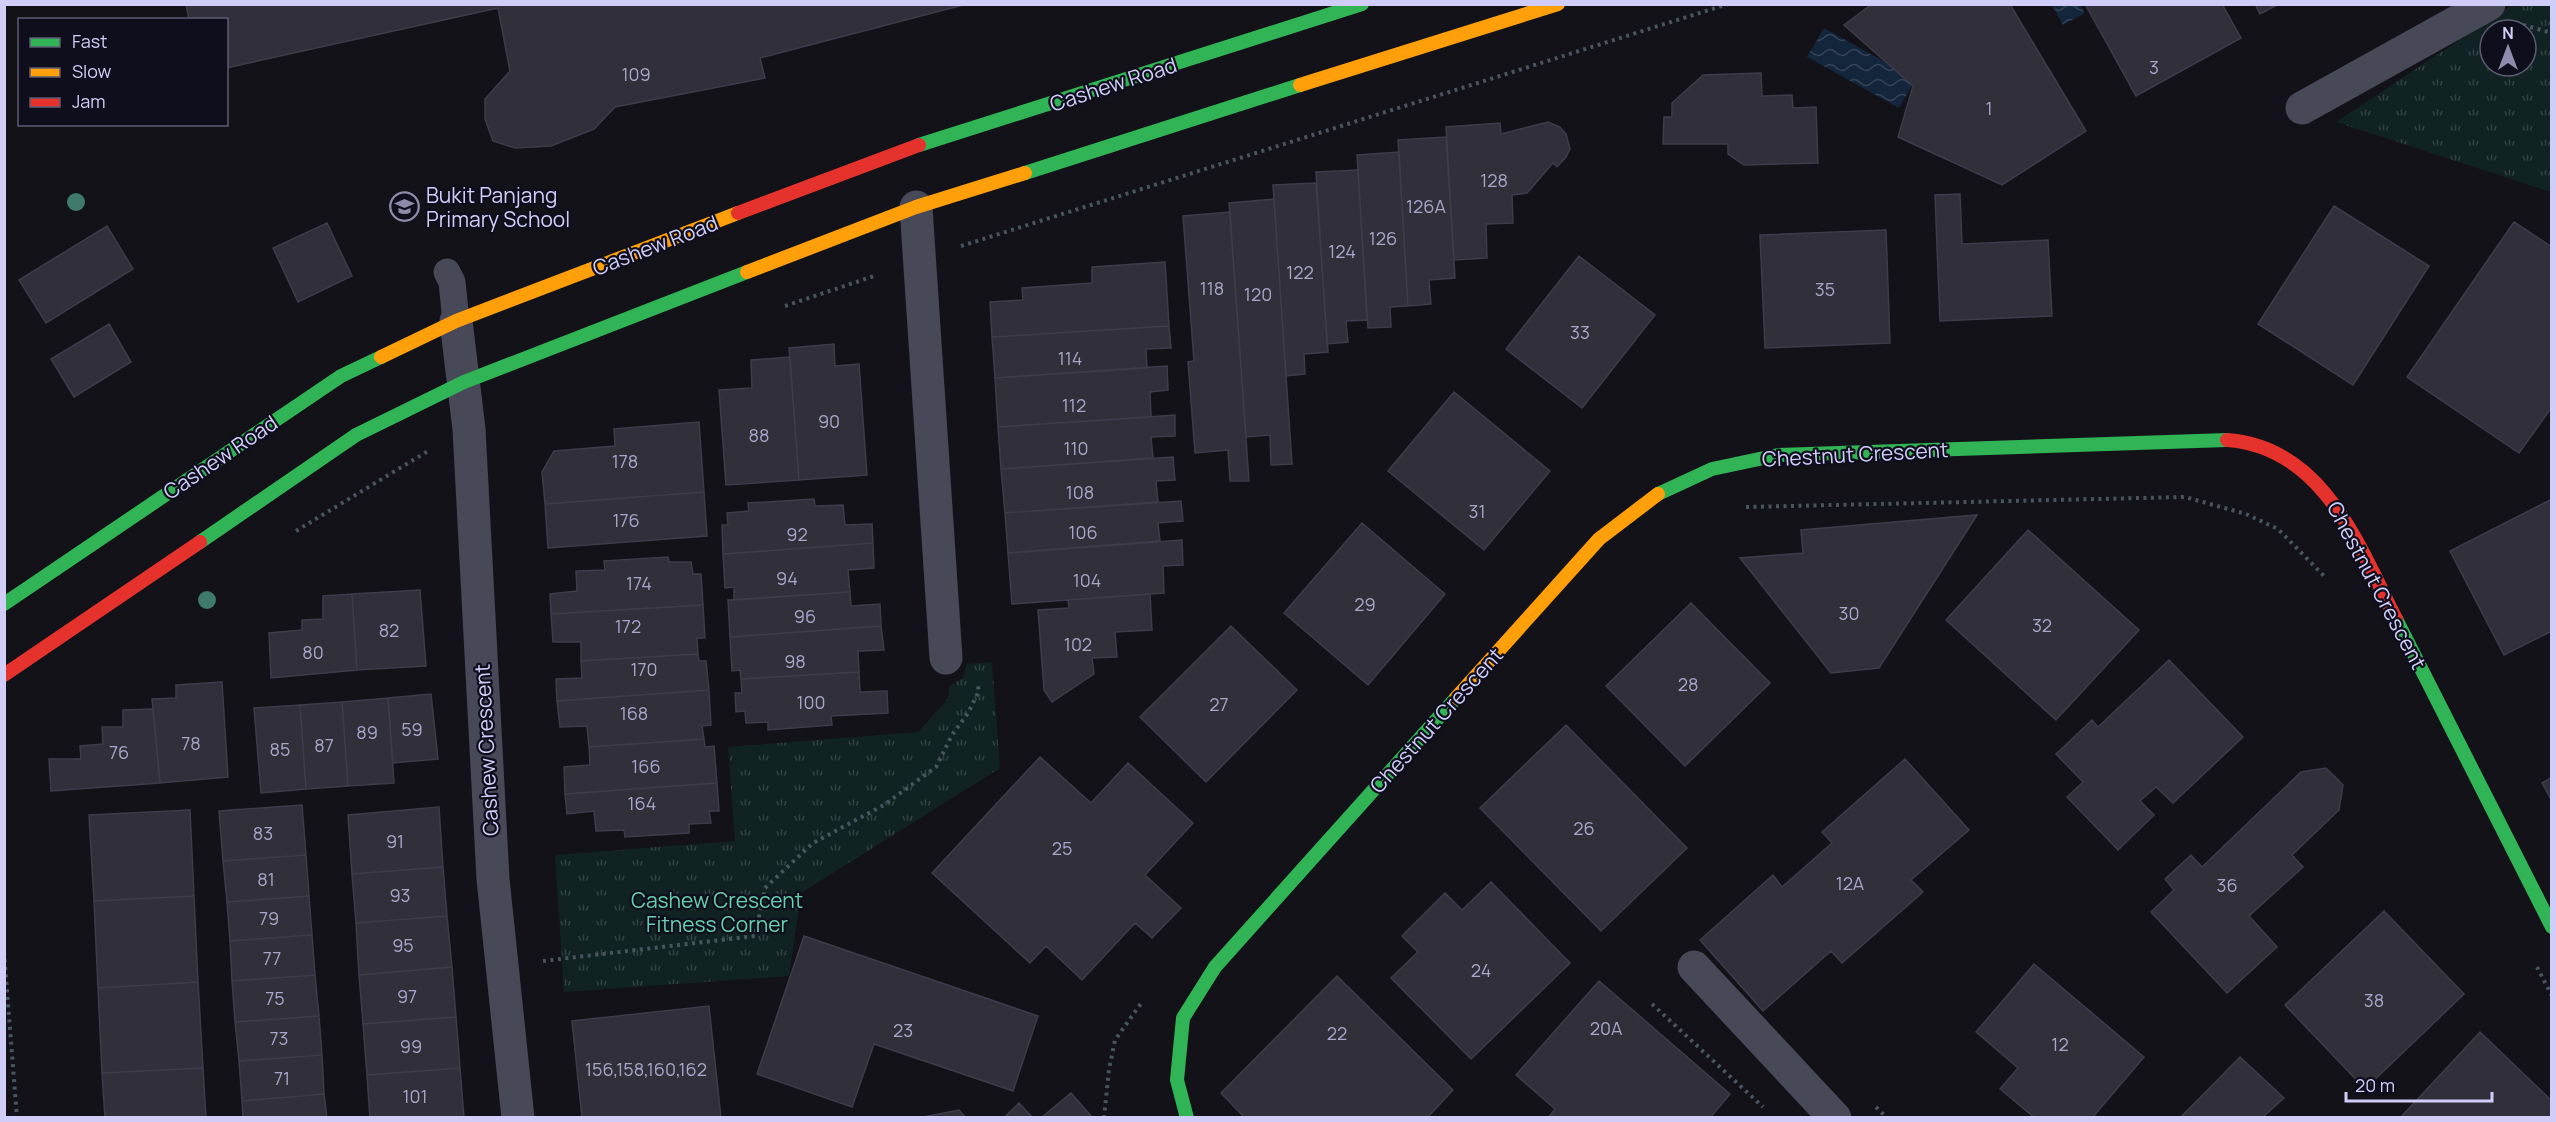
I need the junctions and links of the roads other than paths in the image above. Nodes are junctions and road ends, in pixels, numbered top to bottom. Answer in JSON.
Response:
{"nodes":[{"id":1,"x":1362,"y":4,"type":"edge"},
{"id":2,"x":1558,"y":4,"type":"edge"},
{"id":3,"x":2489,"y":4,"type":"edge"},
{"id":4,"x":2302,"y":108,"type":"dead end"},
{"id":5,"x":916,"y":207,"type":"junction"},
{"id":6,"x":447,"y":272,"type":"dead end"},
{"id":7,"x":456,"y":321,"type":"junction"},
{"id":8,"x":464,"y":382,"type":"junction"},
{"id":9,"x":4,"y":604,"type":"edge"},
{"id":10,"x":946,"y":658,"type":"dead end"},
{"id":11,"x":4,"y":675,"type":"edge"},
{"id":12,"x":2552,"y":927,"type":"edge"},
{"id":13,"x":1694,"y":967,"type":"dead end"},
{"id":14,"x":518,"y":1118,"type":"edge"},
{"id":15,"x":1187,"y":1118,"type":"edge"},
{"id":16,"x":1835,"y":1118,"type":"edge"}],
"edges":[{"from":1,"to":7,"type":"street","name":"Cashew Road"},
{"from":2,"to":5,"type":"street"},
{"from":3,"to":4,"type":"street"},
{"from":5,"to":8,"type":"street"},
{"from":5,"to":10,"type":"street"},
{"from":6,"to":7,"type":"lane"},
{"from":7,"to":8,"type":"street","name":"Cashew Crescent"},
{"from":7,"to":9,"type":"street","name":"Cashew Road"},
{"from":8,"to":11,"type":"street"},
{"from":8,"to":14,"type":"street","name":"Cashew Crescent"},
{"from":12,"to":15,"type":"street","name":"Chestnut Crescent"},
{"from":13,"to":16,"type":"street"}]}
